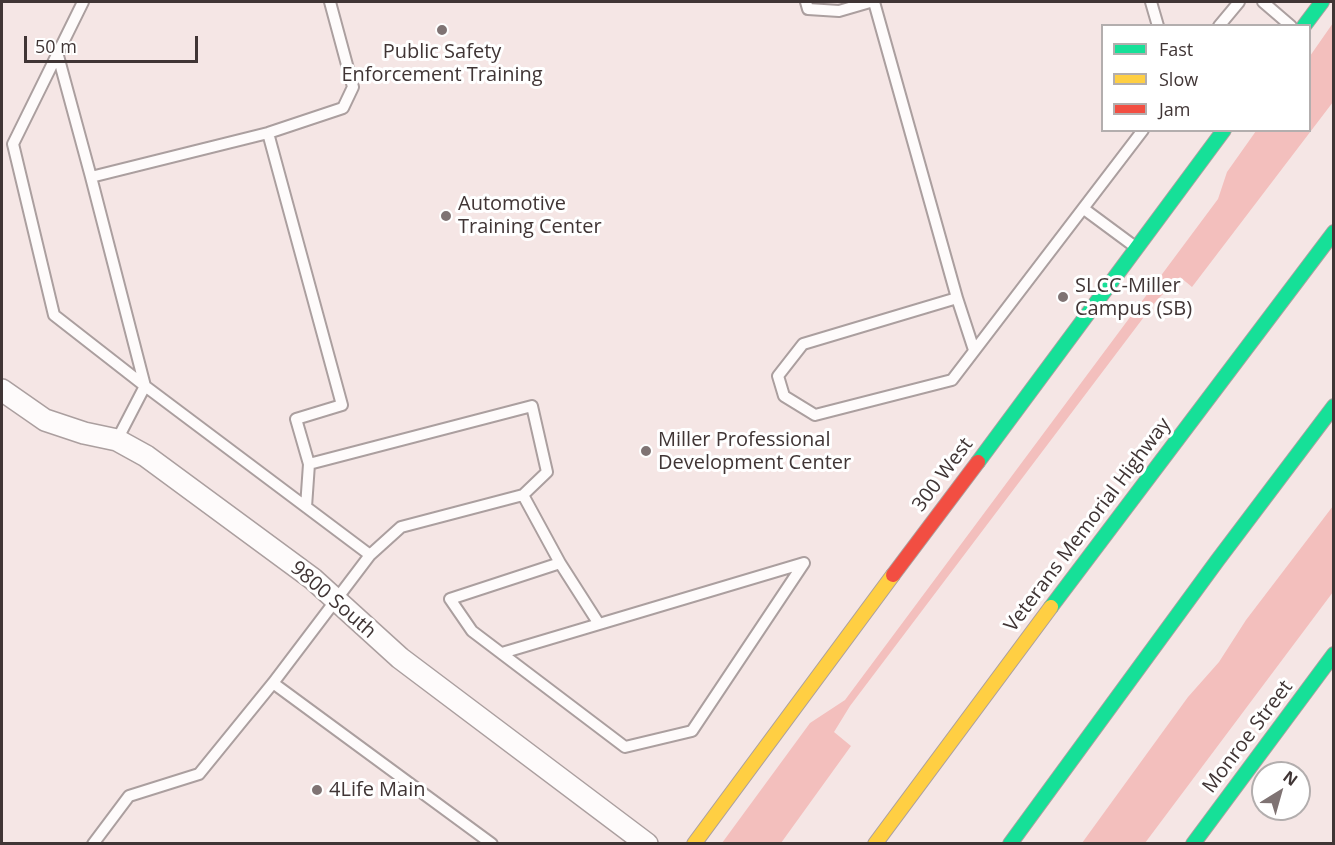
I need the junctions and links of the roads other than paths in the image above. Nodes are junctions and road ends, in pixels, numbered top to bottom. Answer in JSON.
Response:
{"nodes":[{"id":1,"x":83,"y":2,"type":"edge"},
{"id":2,"x":330,"y":2,"type":"edge"},
{"id":3,"x":806,"y":2,"type":"edge"},
{"id":4,"x":872,"y":2,"type":"edge"},
{"id":5,"x":1151,"y":2,"type":"edge"},
{"id":6,"x":1239,"y":2,"type":"edge"},
{"id":7,"x":1263,"y":2,"type":"edge"},
{"id":8,"x":1322,"y":2,"type":"edge"},
{"id":9,"x":1157,"y":24,"type":"edge"},
{"id":10,"x":1221,"y":24,"type":"edge"},
{"id":11,"x":1289,"y":24,"type":"edge"},
{"id":12,"x":1306,"y":24,"type":"edge"},
{"id":13,"x":57,"y":52,"type":"junction"},
{"id":14,"x":1141,"y":132,"type":"edge"},
{"id":15,"x":1223,"y":132,"type":"edge"},
{"id":16,"x":268,"y":133,"type":"junction"},
{"id":17,"x":91,"y":177,"type":"junction"},
{"id":18,"x":1084,"y":208,"type":"junction"},
{"id":19,"x":1334,"y":232,"type":"edge"},
{"id":20,"x":1136,"y":248,"type":"junction"},
{"id":21,"x":957,"y":298,"type":"junction"},
{"id":22,"x":974,"y":350,"type":"junction"},
{"id":23,"x":145,"y":386,"type":"junction"},
{"id":24,"x":2,"y":390,"type":"edge"},
{"id":25,"x":1334,"y":406,"type":"edge"},
{"id":26,"x":117,"y":440,"type":"junction"},
{"id":27,"x":309,"y":464,"type":"junction"},
{"id":28,"x":523,"y":495,"type":"junction"},
{"id":29,"x":306,"y":507,"type":"junction"},
{"id":30,"x":369,"y":555,"type":"junction"},
{"id":31,"x":560,"y":563,"type":"junction"},
{"id":32,"x":336,"y":600,"type":"junction"},
{"id":33,"x":599,"y":624,"type":"junction"},
{"id":34,"x":502,"y":653,"type":"junction"},
{"id":35,"x":1334,"y":654,"type":"edge"},
{"id":36,"x":273,"y":683,"type":"junction"},
{"id":37,"x":93,"y":843,"type":"edge"},
{"id":38,"x":492,"y":843,"type":"edge"},
{"id":39,"x":647,"y":843,"type":"edge"},
{"id":40,"x":694,"y":843,"type":"edge"},
{"id":41,"x":875,"y":843,"type":"edge"},
{"id":42,"x":1010,"y":843,"type":"edge"},
{"id":43,"x":1192,"y":843,"type":"edge"}],
"edges":[{"from":1,"to":13,"type":"lane"},
{"from":2,"to":16,"type":"lane"},
{"from":3,"to":4,"type":"lane"},
{"from":4,"to":21,"type":"lane"},
{"from":5,"to":9,"type":"lane"},
{"from":6,"to":10,"type":"lane"},
{"from":7,"to":11,"type":"lane"},
{"from":8,"to":12,"type":"main road"},
{"from":13,"to":17,"type":"lane"},
{"from":13,"to":23,"type":"lane"},
{"from":14,"to":18,"type":"lane"},
{"from":15,"to":20,"type":"main road","name":"300 West"},
{"from":16,"to":17,"type":"lane"},
{"from":16,"to":27,"type":"lane"},
{"from":17,"to":23,"type":"lane"},
{"from":18,"to":20,"type":"lane"},
{"from":18,"to":22,"type":"lane"},
{"from":19,"to":41,"type":"main road","name":"Veterans Memorial Highway"},
{"from":20,"to":40,"type":"main road","name":"300 West"},
{"from":21,"to":22,"type":"lane"},
{"from":21,"to":22,"type":"lane"},
{"from":23,"to":26,"type":"lane"},
{"from":23,"to":29,"type":"lane"},
{"from":24,"to":26,"type":"street","name":"9800 South"},
{"from":25,"to":42,"type":"main road"},
{"from":26,"to":32,"type":"street","name":"9800 South"},
{"from":27,"to":28,"type":"lane"},
{"from":27,"to":29,"type":"lane"},
{"from":28,"to":30,"type":"lane"},
{"from":28,"to":31,"type":"lane"},
{"from":29,"to":30,"type":"lane"},
{"from":30,"to":32,"type":"lane"},
{"from":31,"to":33,"type":"lane"},
{"from":31,"to":34,"type":"lane"},
{"from":32,"to":36,"type":"lane"},
{"from":32,"to":39,"type":"street","name":"9800 South"},
{"from":33,"to":34,"type":"lane"},
{"from":33,"to":34,"type":"lane"},
{"from":35,"to":43,"type":"main road","name":"Monroe Street"},
{"from":36,"to":37,"type":"lane"},
{"from":36,"to":38,"type":"lane"}]}
